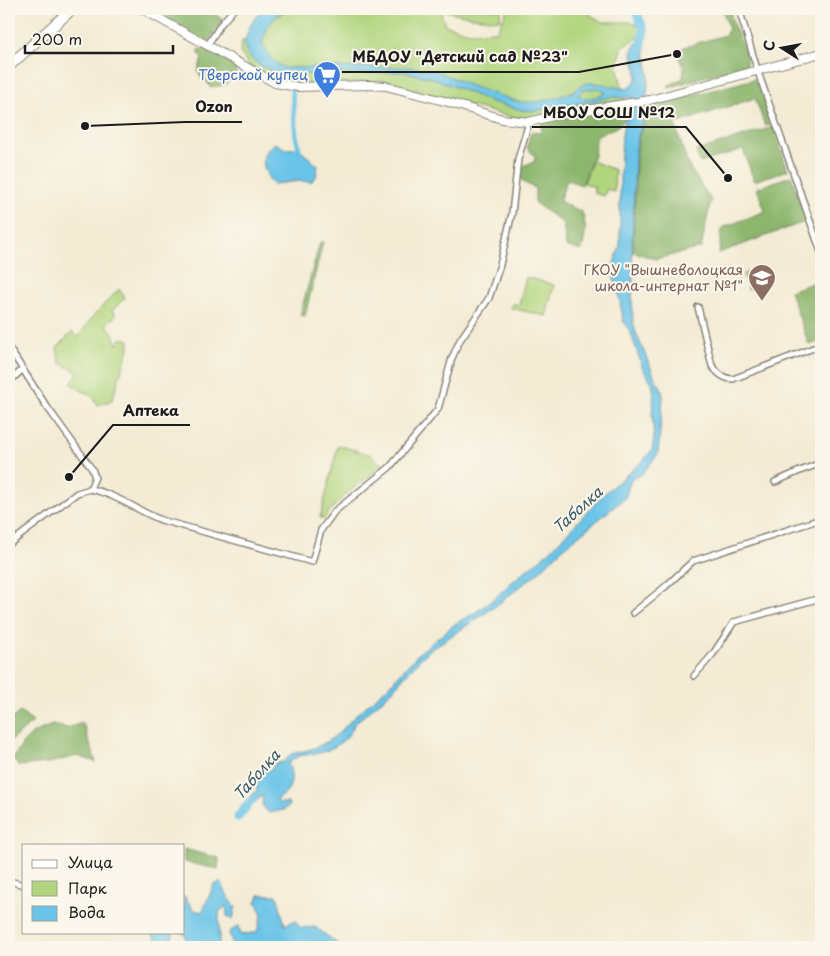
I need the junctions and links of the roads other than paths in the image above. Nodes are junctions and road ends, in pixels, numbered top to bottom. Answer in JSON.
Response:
{"nodes":[{"id":1,"x":72,"y":9,"type":"edge"},
{"id":2,"x":142,"y":9,"type":"edge"},
{"id":3,"x":234,"y":9,"type":"edge"},
{"id":4,"x":739,"y":9,"type":"edge"},
{"id":5,"x":207,"y":46,"type":"junction"},
{"id":6,"x":821,"y":53,"type":"edge"},
{"id":7,"x":9,"y":66,"type":"edge"},
{"id":8,"x":758,"y":72,"type":"junction"},
{"id":9,"x":529,"y":122,"type":"junction"},
{"id":10,"x":821,"y":252,"type":"edge"},
{"id":11,"x":698,"y":307,"type":"dead end"},
{"id":12,"x":821,"y":345,"type":"edge"},
{"id":13,"x":9,"y":348,"type":"edge"},
{"id":14,"x":23,"y":369,"type":"junction"},
{"id":15,"x":9,"y":382,"type":"edge"},
{"id":16,"x":821,"y":463,"type":"edge"},
{"id":17,"x":775,"y":482,"type":"dead end"},
{"id":18,"x":90,"y":488,"type":"junction"},
{"id":19,"x":821,"y":520,"type":"edge"},
{"id":20,"x":9,"y":544,"type":"edge"},
{"id":21,"x":821,"y":598,"type":"edge"},
{"id":22,"x":633,"y":613,"type":"dead end"},
{"id":23,"x":694,"y":676,"type":"dead end"},
{"id":24,"x":9,"y":881,"type":"edge"},
{"id":25,"x":22,"y":884,"type":"edge"}],
"edges":[{"from":1,"to":7,"type":"highway"},
{"from":2,"to":5,"type":"street"},
{"from":3,"to":5,"type":"street"},
{"from":4,"to":8,"type":"street"},
{"from":5,"to":9,"type":"street"},
{"from":6,"to":8,"type":"street"},
{"from":8,"to":9,"type":"street"},
{"from":8,"to":10,"type":"street"},
{"from":9,"to":18,"type":"street"},
{"from":11,"to":12,"type":"street"},
{"from":13,"to":14,"type":"street"},
{"from":14,"to":15,"type":"street"},
{"from":14,"to":18,"type":"street"},
{"from":16,"to":17,"type":"street"},
{"from":18,"to":20,"type":"street"},
{"from":19,"to":22,"type":"street"},
{"from":21,"to":23,"type":"street"},
{"from":24,"to":25,"type":"street"}]}
